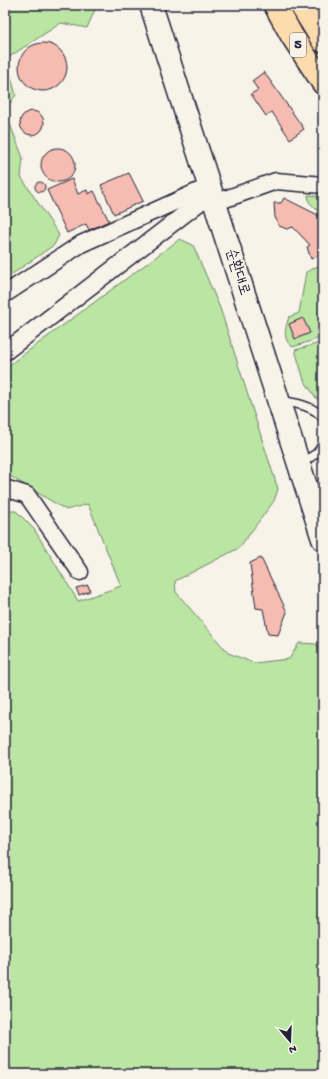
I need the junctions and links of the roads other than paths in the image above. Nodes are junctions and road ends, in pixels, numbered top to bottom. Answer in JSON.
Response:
{"nodes":[{"id":1,"x":151,"y":5,"type":"edge"},
{"id":2,"x":275,"y":5,"type":"edge"},
{"id":3,"x":301,"y":5,"type":"edge"},
{"id":4,"x":323,"y":41,"type":"edge"},
{"id":5,"x":323,"y":83,"type":"edge"},
{"id":6,"x":323,"y":185,"type":"edge"},
{"id":7,"x":212,"y":194,"type":"junction"},
{"id":8,"x":5,"y":294,"type":"edge"},
{"id":9,"x":5,"y":352,"type":"edge"},
{"id":10,"x":278,"y":400,"type":"junction"},
{"id":11,"x":323,"y":418,"type":"edge"},
{"id":12,"x":323,"y":444,"type":"edge"},
{"id":13,"x":299,"y":465,"type":"junction"},
{"id":14,"x":5,"y":488,"type":"edge"},
{"id":15,"x":27,"y":495,"type":"junction"},
{"id":16,"x":5,"y":498,"type":"edge"},
{"id":17,"x":323,"y":539,"type":"edge"},
{"id":18,"x":80,"y":572,"type":"dead end"}],
"edges":[{"from":1,"to":7,"type":"street","name":"순환대로"},
{"from":2,"to":5,"type":"highway","number":"5"},
{"from":3,"to":4,"type":"highway","number":"5"},
{"from":6,"to":7,"type":"street"},
{"from":7,"to":8,"type":"street"},
{"from":7,"to":9,"type":"street"},
{"from":7,"to":10,"type":"street","name":"순환대로"},
{"from":10,"to":11,"type":"lane"},
{"from":10,"to":13,"type":"street","name":"순환대로"},
{"from":12,"to":13,"type":"lane"},
{"from":13,"to":17,"type":"street","name":"순환대로"},
{"from":14,"to":15,"type":"street"},
{"from":15,"to":16,"type":"street"},
{"from":15,"to":18,"type":"street"}]}
